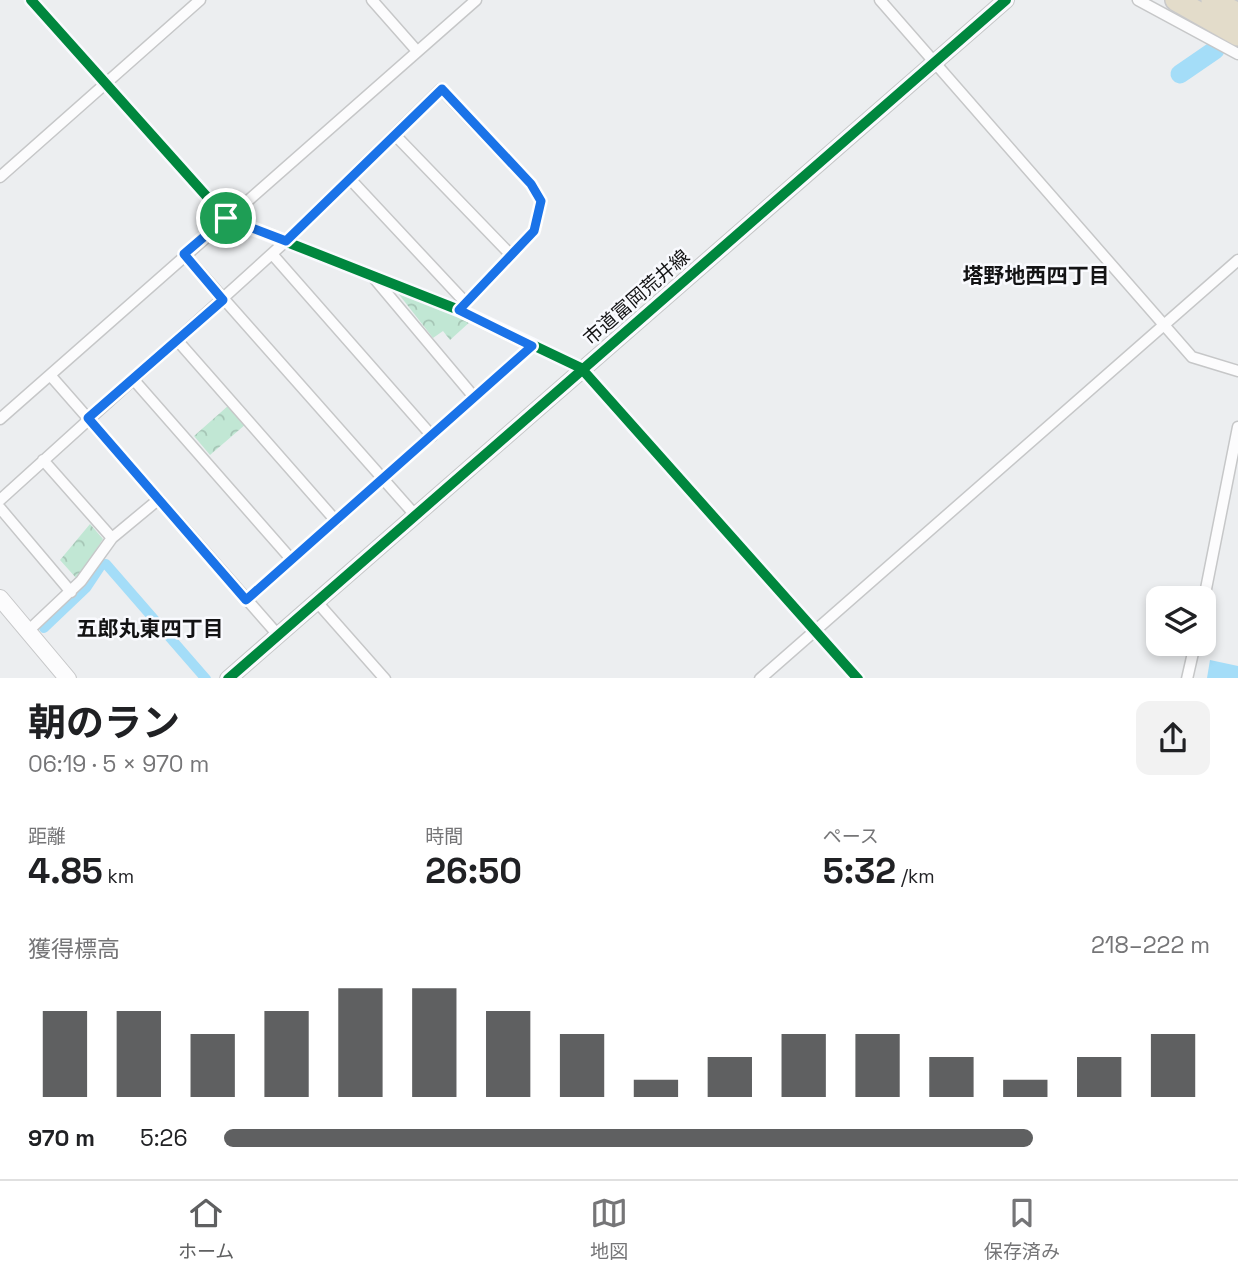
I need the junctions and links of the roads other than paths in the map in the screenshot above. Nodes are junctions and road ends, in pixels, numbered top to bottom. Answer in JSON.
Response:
{"nodes":[{"id":1,"x":31,"y":0,"type":"edge"},
{"id":2,"x":200,"y":0,"type":"edge"},
{"id":3,"x":372,"y":0,"type":"edge"},
{"id":4,"x":476,"y":0,"type":"edge"},
{"id":5,"x":880,"y":0,"type":"edge"},
{"id":6,"x":1006,"y":0,"type":"edge"},
{"id":7,"x":1138,"y":0,"type":"edge"},
{"id":8,"x":1176,"y":0,"type":"edge"},
{"id":9,"x":1212,"y":0,"type":"edge"},
{"id":10,"x":1238,"y":14,"type":"edge"},
{"id":11,"x":1238,"y":35,"type":"edge"},
{"id":12,"x":417,"y":51,"type":"junction"},
{"id":13,"x":1238,"y":54,"type":"edge"},
{"id":14,"x":934,"y":62,"type":"junction"},
{"id":15,"x":103,"y":84,"type":"junction"},
{"id":16,"x":395,"y":135,"type":"junction"},
{"id":17,"x":0,"y":177,"type":"edge"},
{"id":18,"x":350,"y":179,"type":"junction"},
{"id":19,"x":226,"y":218,"type":"junction"},
{"id":20,"x":286,"y":241,"type":"junction"},
{"id":21,"x":184,"y":254,"type":"junction"},
{"id":22,"x":272,"y":254,"type":"junction"},
{"id":23,"x":510,"y":254,"type":"junction"},
{"id":24,"x":1238,"y":260,"type":"edge"},
{"id":25,"x":372,"y":276,"type":"junction"},
{"id":26,"x":223,"y":300,"type":"junction"},
{"id":27,"x":462,"y":306,"type":"junction"},
{"id":28,"x":1165,"y":325,"type":"junction"},
{"id":29,"x":177,"y":340,"type":"junction"},
{"id":30,"x":532,"y":346,"type":"junction"},
{"id":31,"x":581,"y":368,"type":"junction"},
{"id":32,"x":1238,"y":371,"type":"edge"},
{"id":33,"x":50,"y":375,"type":"junction"},
{"id":34,"x":133,"y":379,"type":"junction"},
{"id":35,"x":474,"y":397,"type":"junction"},
{"id":36,"x":88,"y":418,"type":"junction"},
{"id":37,"x":0,"y":419,"type":"edge"},
{"id":38,"x":1238,"y":427,"type":"edge"},
{"id":39,"x":432,"y":436,"type":"junction"},
{"id":40,"x":43,"y":460,"type":"junction"},
{"id":41,"x":384,"y":479,"type":"junction"},
{"id":42,"x":0,"y":499,"type":"edge"},
{"id":43,"x":159,"y":499,"type":"junction"},
{"id":44,"x":0,"y":508,"type":"edge"},
{"id":45,"x":415,"y":515,"type":"junction"},
{"id":46,"x":336,"y":521,"type":"junction"},
{"id":47,"x":112,"y":538,"type":"junction"},
{"id":48,"x":291,"y":559,"type":"junction"},
{"id":49,"x":1207,"y":586,"type":"edge"},
{"id":50,"x":71,"y":592,"type":"junction"},
{"id":51,"x":0,"y":598,"type":"edge"},
{"id":52,"x":246,"y":600,"type":"junction"},
{"id":53,"x":317,"y":602,"type":"junction"},
{"id":54,"x":816,"y":629,"type":"junction"},
{"id":55,"x":28,"y":631,"type":"junction"},
{"id":56,"x":278,"y":635,"type":"junction"},
{"id":57,"x":1192,"y":656,"type":"edge"},
{"id":58,"x":68,"y":678,"type":"edge"},
{"id":59,"x":228,"y":678,"type":"edge"},
{"id":60,"x":385,"y":678,"type":"edge"},
{"id":61,"x":760,"y":678,"type":"edge"},
{"id":62,"x":858,"y":678,"type":"edge"},
{"id":63,"x":1187,"y":678,"type":"edge"}],
"edges":[{"from":1,"to":15,"type":"street"},
{"from":2,"to":15,"type":"street"},
{"from":3,"to":12,"type":"street"},
{"from":4,"to":12,"type":"street"},
{"from":5,"to":14,"type":"street"},
{"from":6,"to":14,"type":"street","name":"市道富岡荒井線"},
{"from":7,"to":13,"type":"street"},
{"from":8,"to":11,"type":"highway"},
{"from":9,"to":10,"type":"highway"},
{"from":12,"to":19,"type":"street"},
{"from":14,"to":28,"type":"street"},
{"from":14,"to":31,"type":"street","name":"市道富岡荒井線"},
{"from":15,"to":17,"type":"street"},
{"from":15,"to":19,"type":"street"},
{"from":16,"to":18,"type":"street"},
{"from":16,"to":23,"type":"street"},
{"from":16,"to":23,"type":"street"},
{"from":18,"to":20,"type":"street"},
{"from":18,"to":27,"type":"street"},
{"from":19,"to":20,"type":"street"},
{"from":19,"to":21,"type":"street"},
{"from":20,"to":22,"type":"street"},
{"from":20,"to":25,"type":"street"},
{"from":21,"to":26,"type":"street"},
{"from":21,"to":33,"type":"street"},
{"from":22,"to":26,"type":"street"},
{"from":22,"to":39,"type":"street"},
{"from":23,"to":27,"type":"street"},
{"from":24,"to":28,"type":"street"},
{"from":25,"to":27,"type":"street"},
{"from":25,"to":35,"type":"street"},
{"from":26,"to":29,"type":"street"},
{"from":26,"to":41,"type":"street"},
{"from":27,"to":30,"type":"street"},
{"from":28,"to":32,"type":"street"},
{"from":28,"to":54,"type":"street"},
{"from":29,"to":34,"type":"street"},
{"from":29,"to":46,"type":"street"},
{"from":30,"to":31,"type":"street"},
{"from":30,"to":35,"type":"street"},
{"from":31,"to":45,"type":"street","name":"市道富岡荒井線"},
{"from":31,"to":54,"type":"street"},
{"from":33,"to":36,"type":"street"},
{"from":33,"to":37,"type":"street"},
{"from":34,"to":36,"type":"street"},
{"from":34,"to":48,"type":"street"},
{"from":35,"to":39,"type":"street"},
{"from":36,"to":40,"type":"street"},
{"from":36,"to":43,"type":"street"},
{"from":38,"to":49,"type":"street"},
{"from":39,"to":41,"type":"street"},
{"from":40,"to":42,"type":"street"},
{"from":40,"to":47,"type":"street"},
{"from":41,"to":45,"type":"street"},
{"from":41,"to":46,"type":"street"},
{"from":43,"to":47,"type":"street"},
{"from":43,"to":52,"type":"street"},
{"from":44,"to":50,"type":"street"},
{"from":45,"to":53,"type":"street","name":"市道富岡荒井線"},
{"from":46,"to":48,"type":"street"},
{"from":47,"to":50,"type":"street"},
{"from":48,"to":52,"type":"street"},
{"from":50,"to":55,"type":"street"},
{"from":51,"to":55,"type":"street"},
{"from":52,"to":56,"type":"street"},
{"from":53,"to":56,"type":"street","name":"市道富岡荒井線"},
{"from":53,"to":60,"type":"street"},
{"from":54,"to":61,"type":"street"},
{"from":54,"to":62,"type":"street"},
{"from":55,"to":58,"type":"street"},
{"from":56,"to":59,"type":"street","name":"市道富岡荒井線"},
{"from":57,"to":63,"type":"street"}]}
